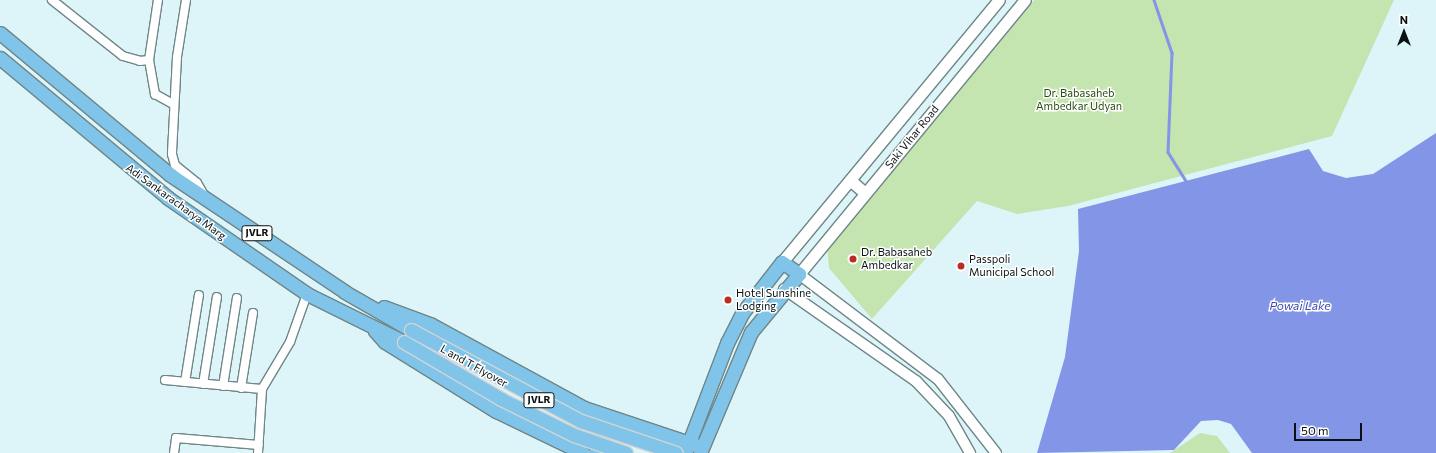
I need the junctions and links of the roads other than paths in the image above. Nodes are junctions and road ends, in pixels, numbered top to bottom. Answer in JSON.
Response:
{"nodes":[{"id":1,"x":52,"y":0,"type":"edge"},
{"id":2,"x":158,"y":0,"type":"edge"},
{"id":3,"x":186,"y":0,"type":"edge"},
{"id":4,"x":999,"y":0,"type":"edge"},
{"id":5,"x":1024,"y":0,"type":"edge"},
{"id":6,"x":0,"y":33,"type":"edge"},
{"id":7,"x":0,"y":58,"type":"edge"},
{"id":8,"x":149,"y":60,"type":"junction"},
{"id":9,"x":173,"y":104,"type":"junction"},
{"id":10,"x":850,"y":180,"type":"junction"},
{"id":11,"x":865,"y":193,"type":"junction"},
{"id":12,"x":206,"y":199,"type":"junction"},
{"id":13,"x":782,"y":262,"type":"junction"},
{"id":14,"x":799,"y":274,"type":"junction"},
{"id":15,"x":769,"y":280,"type":"junction"},
{"id":16,"x":784,"y":289,"type":"junction"},
{"id":17,"x":345,"y":292,"type":"junction"},
{"id":18,"x":308,"y":294,"type":"junction"},
{"id":19,"x":199,"y":295,"type":"dead end"},
{"id":20,"x":217,"y":297,"type":"dead end"},
{"id":21,"x":237,"y":298,"type":"dead end"},
{"id":22,"x":253,"y":313,"type":"dead end"},
{"id":23,"x":368,"y":323,"type":"junction"},
{"id":24,"x":166,"y":380,"type":"dead end"},
{"id":25,"x":185,"y":382,"type":"junction"},
{"id":26,"x":203,"y":384,"type":"junction"},
{"id":27,"x":223,"y":386,"type":"junction"},
{"id":28,"x":241,"y":388,"type":"junction"},
{"id":29,"x":262,"y":389,"type":"junction"},
{"id":30,"x":608,"y":417,"type":"junction"},
{"id":31,"x":687,"y":448,"type":"edge"},
{"id":32,"x":259,"y":449,"type":"edge"},
{"id":33,"x":702,"y":450,"type":"edge"},
{"id":34,"x":174,"y":453,"type":"edge"},
{"id":35,"x":583,"y":453,"type":"edge"},
{"id":36,"x":595,"y":453,"type":"edge"},
{"id":37,"x":626,"y":453,"type":"edge"},
{"id":38,"x":676,"y":453,"type":"edge"},
{"id":39,"x":970,"y":453,"type":"edge"},
{"id":40,"x":996,"y":453,"type":"edge"}],
"edges":[{"from":1,"to":8,"type":"street"},
{"from":2,"to":8,"type":"street"},
{"from":3,"to":9,"type":"street"},
{"from":4,"to":10,"type":"main road","name":"Saki Vihar Road"},
{"from":5,"to":11,"type":"main road","name":"Saki Vihar Road"},
{"from":6,"to":12,"type":"main road","name":"Adi Sankaracharya Marg","number":"JVLR"},
{"from":7,"to":18,"type":"main road","name":"Adi Sankaracharya Marg","number":"JVLR"},
{"from":8,"to":9,"type":"street"},
{"from":9,"to":12,"type":"street"},
{"from":10,"to":11,"type":"main road"},
{"from":10,"to":13,"type":"main road","name":"Saki Vihar Road"},
{"from":11,"to":14,"type":"main road","name":"Saki Vihar Road"},
{"from":12,"to":17,"type":"main road","name":"Adi Sankaracharya Marg","number":"JVLR"},
{"from":13,"to":14,"type":"main road"},
{"from":13,"to":15,"type":"main road"},
{"from":14,"to":16,"type":"main road"},
{"from":14,"to":40,"type":"street"},
{"from":15,"to":16,"type":"main road"},
{"from":15,"to":31,"type":"main road"},
{"from":16,"to":33,"type":"main road"},
{"from":16,"to":39,"type":"street"},
{"from":17,"to":30,"type":"main road"},
{"from":17,"to":38,"type":"main road","name":"L and T Flyover","number":"JVLR","bridge":true},
{"from":18,"to":23,"type":"main road","name":"Adi Sankaracharya Marg","number":"JVLR"},
{"from":18,"to":29,"type":"street"},
{"from":19,"to":25,"type":"street"},
{"from":20,"to":26,"type":"street"},
{"from":21,"to":27,"type":"street"},
{"from":22,"to":28,"type":"street"},
{"from":23,"to":35,"type":"main road"},
{"from":23,"to":37,"type":"main road","name":"L and T Flyover","number":"JVLR","bridge":true},
{"from":24,"to":25,"type":"street"},
{"from":25,"to":26,"type":"street"},
{"from":26,"to":27,"type":"street"},
{"from":27,"to":28,"type":"street"},
{"from":28,"to":29,"type":"street"},
{"from":29,"to":32,"type":"street"},
{"from":30,"to":31,"type":"main road"},
{"from":30,"to":36,"type":"main road"},
{"from":31,"to":33,"type":"main road"},
{"from":32,"to":34,"type":"street"}]}
